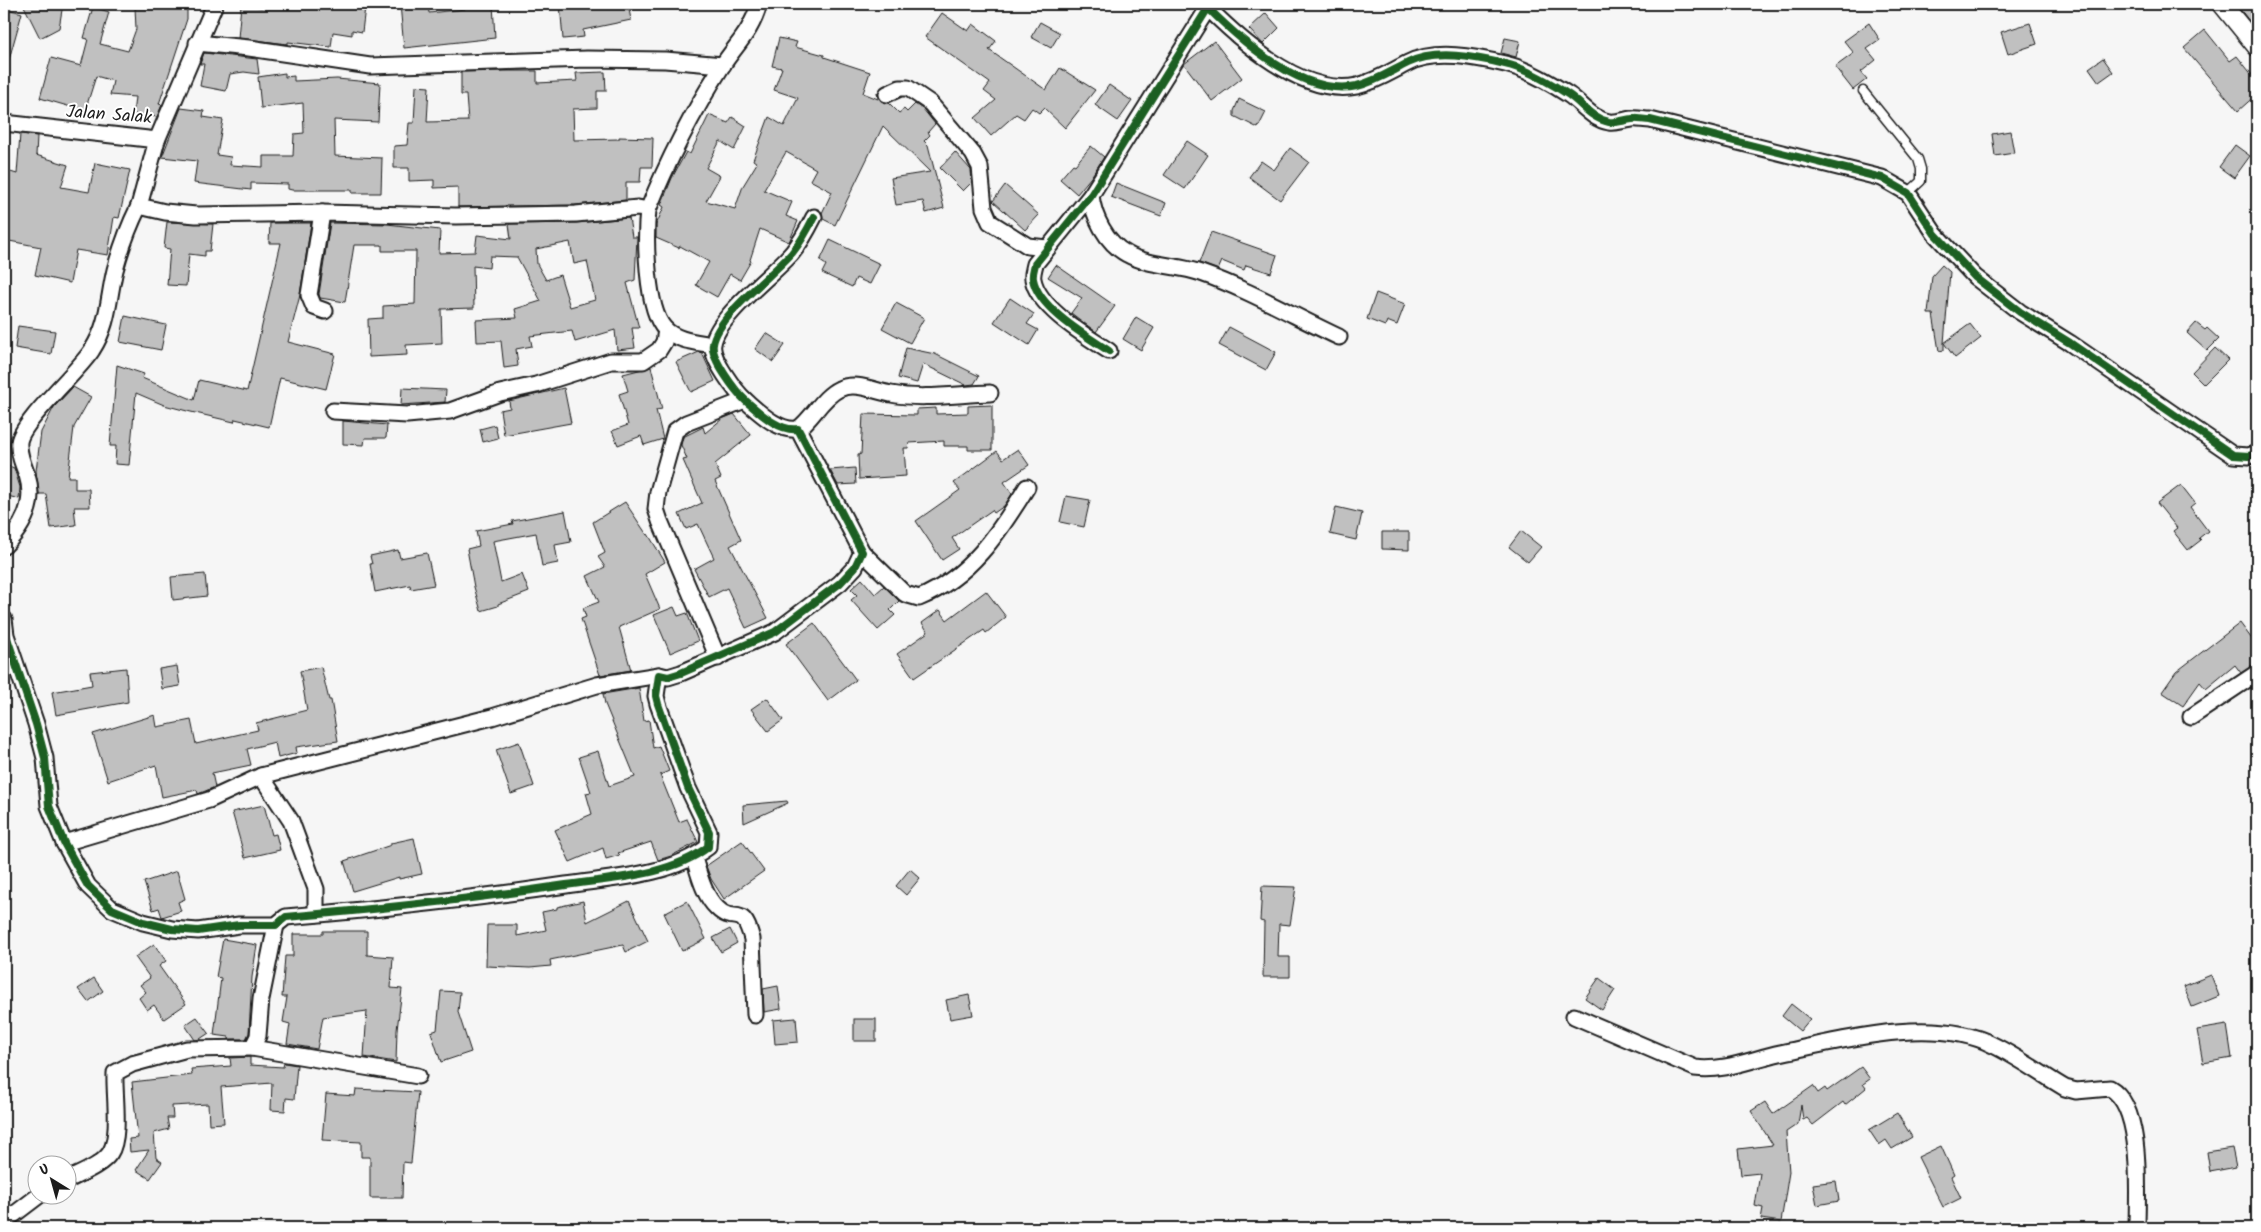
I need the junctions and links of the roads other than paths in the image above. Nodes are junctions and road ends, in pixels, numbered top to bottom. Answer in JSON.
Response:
{"nodes":[{"id":1,"x":215,"y":4,"type":"edge"},
{"id":2,"x":759,"y":4,"type":"edge"},
{"id":3,"x":2222,"y":4,"type":"edge"},
{"id":4,"x":1207,"y":6,"type":"edge"},
{"id":5,"x":197,"y":43,"type":"junction"},
{"id":6,"x":2257,"y":47,"type":"edge"},
{"id":7,"x":723,"y":65,"type":"junction"},
{"id":8,"x":1863,"y":91,"type":"dead end"},
{"id":9,"x":887,"y":94,"type":"dead end"},
{"id":10,"x":4,"y":123,"type":"edge"},
{"id":11,"x":157,"y":140,"type":"junction"},
{"id":12,"x":1908,"y":193,"type":"junction"},
{"id":13,"x":1091,"y":194,"type":"junction"},
{"id":14,"x":139,"y":206,"type":"junction"},
{"id":15,"x":648,"y":210,"type":"junction"},
{"id":16,"x":322,"y":213,"type":"junction"},
{"id":17,"x":814,"y":217,"type":"dead end"},
{"id":18,"x":1047,"y":248,"type":"junction"},
{"id":19,"x":325,"y":311,"type":"dead end"},
{"id":20,"x":666,"y":330,"type":"junction"},
{"id":21,"x":1339,"y":337,"type":"dead end"},
{"id":22,"x":712,"y":345,"type":"junction"},
{"id":23,"x":1109,"y":351,"type":"dead end"},
{"id":24,"x":990,"y":392,"type":"dead end"},
{"id":25,"x":745,"y":400,"type":"junction"},
{"id":26,"x":333,"y":411,"type":"dead end"},
{"id":27,"x":798,"y":429,"type":"junction"},
{"id":28,"x":2257,"y":453,"type":"edge"},
{"id":29,"x":1027,"y":487,"type":"dead end"},
{"id":30,"x":4,"y":546,"type":"edge"},
{"id":31,"x":862,"y":552,"type":"junction"},
{"id":32,"x":4,"y":619,"type":"edge"},
{"id":33,"x":5,"y":635,"type":"edge"},
{"id":34,"x":718,"y":658,"type":"junction"},
{"id":35,"x":2257,"y":673,"type":"edge"},
{"id":36,"x":659,"y":675,"type":"junction"},
{"id":37,"x":2191,"y":717,"type":"dead end"},
{"id":38,"x":261,"y":776,"type":"junction"},
{"id":39,"x":64,"y":843,"type":"junction"},
{"id":40,"x":694,"y":858,"type":"junction"},
{"id":41,"x":316,"y":914,"type":"junction"},
{"id":42,"x":276,"y":925,"type":"junction"},
{"id":43,"x":756,"y":1015,"type":"dead end"},
{"id":44,"x":1574,"y":1016,"type":"dead end"},
{"id":45,"x":252,"y":1048,"type":"junction"},
{"id":46,"x":418,"y":1076,"type":"dead end"},
{"id":47,"x":78,"y":1174,"type":"edge"},
{"id":48,"x":28,"y":1204,"type":"edge"},
{"id":49,"x":4,"y":1217,"type":"edge"},
{"id":50,"x":2137,"y":1228,"type":"edge"}],
"edges":[{"from":1,"to":5,"type":"street","name":"Jalan Salak"},
{"from":2,"to":7,"type":"street"},
{"from":3,"to":6,"type":"street"},
{"from":4,"to":12,"type":"street"},
{"from":4,"to":13,"type":"street"},
{"from":5,"to":7,"type":"street"},
{"from":5,"to":11,"type":"street","name":"Jalan Salak"},
{"from":7,"to":15,"type":"street"},
{"from":8,"to":12,"type":"lane"},
{"from":9,"to":18,"type":"street"},
{"from":10,"to":11,"type":"street","name":"Jalan Salak"},
{"from":11,"to":14,"type":"street"},
{"from":12,"to":28,"type":"street"},
{"from":13,"to":18,"type":"street"},
{"from":13,"to":21,"type":"street"},
{"from":14,"to":16,"type":"street"},
{"from":14,"to":30,"type":"street"},
{"from":15,"to":16,"type":"street"},
{"from":15,"to":20,"type":"street"},
{"from":16,"to":19,"type":"street"},
{"from":17,"to":22,"type":"street"},
{"from":18,"to":23,"type":"street"},
{"from":20,"to":22,"type":"street"},
{"from":20,"to":26,"type":"street"},
{"from":22,"to":25,"type":"street"},
{"from":24,"to":27,"type":"street"},
{"from":25,"to":27,"type":"street"},
{"from":25,"to":34,"type":"street"},
{"from":27,"to":31,"type":"street"},
{"from":29,"to":31,"type":"street"},
{"from":31,"to":34,"type":"street"},
{"from":32,"to":33,"type":"street"},
{"from":33,"to":39,"type":"street"},
{"from":34,"to":36,"type":"street"},
{"from":35,"to":37,"type":"street"},
{"from":36,"to":38,"type":"street"},
{"from":36,"to":40,"type":"street"},
{"from":38,"to":39,"type":"street"},
{"from":38,"to":41,"type":"street"},
{"from":39,"to":42,"type":"street"},
{"from":40,"to":41,"type":"street"},
{"from":40,"to":43,"type":"street"},
{"from":41,"to":42,"type":"street"},
{"from":42,"to":45,"type":"street"},
{"from":44,"to":50,"type":"street"},
{"from":45,"to":46,"type":"street"},
{"from":45,"to":47,"type":"street"},
{"from":48,"to":49,"type":"street"}]}
